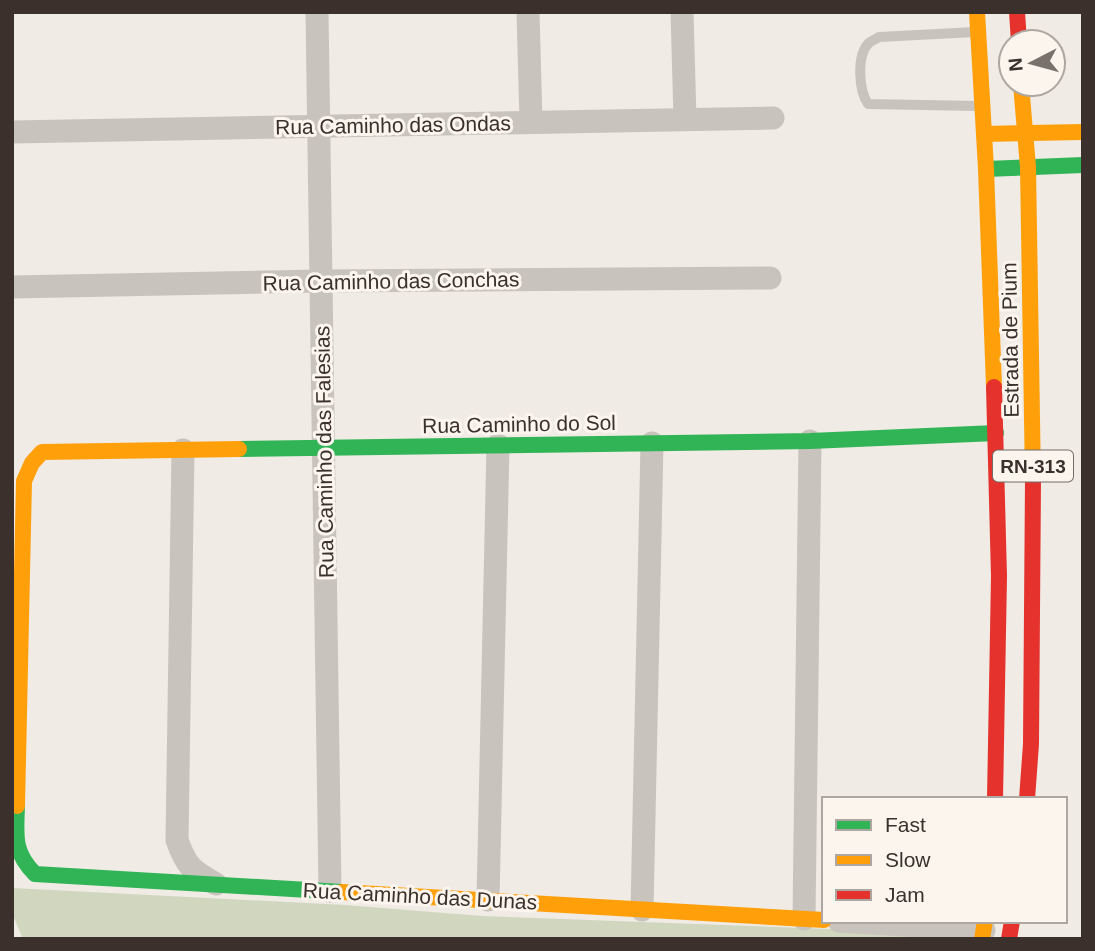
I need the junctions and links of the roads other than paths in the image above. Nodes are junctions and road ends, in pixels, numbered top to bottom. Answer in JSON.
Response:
{"nodes":[{"id":1,"x":317,"y":12,"type":"edge"},
{"id":2,"x":528,"y":12,"type":"edge"},
{"id":3,"x":682,"y":12,"type":"edge"},
{"id":4,"x":976,"y":12,"type":"edge"},
{"id":5,"x":977,"y":32,"type":"junction"},
{"id":6,"x":1022,"y":98,"type":"edge"},
{"id":7,"x":982,"y":106,"type":"junction"},
{"id":8,"x":773,"y":118,"type":"dead end"},
{"id":9,"x":685,"y":119,"type":"junction"},
{"id":10,"x":531,"y":122,"type":"junction"},
{"id":11,"x":319,"y":126,"type":"junction"},
{"id":12,"x":12,"y":132,"type":"edge"},
{"id":13,"x":1083,"y":132,"type":"edge"},
{"id":14,"x":1024,"y":133,"type":"junction"},
{"id":15,"x":984,"y":134,"type":"junction"},
{"id":16,"x":1083,"y":165,"type":"edge"},
{"id":17,"x":1028,"y":167,"type":"junction"},
{"id":18,"x":986,"y":169,"type":"junction"},
{"id":19,"x":770,"y":278,"type":"dead end"},
{"id":20,"x":321,"y":281,"type":"junction"},
{"id":21,"x":12,"y":287,"type":"edge"},
{"id":22,"x":996,"y":433,"type":"junction"},
{"id":23,"x":810,"y":441,"type":"junction"},
{"id":24,"x":652,"y":443,"type":"junction"},
{"id":25,"x":498,"y":445,"type":"junction"},
{"id":26,"x":323,"y":448,"type":"junction"},
{"id":27,"x":184,"y":450,"type":"junction"},
{"id":28,"x":995,"y":797,"type":"edge"},
{"id":29,"x":1027,"y":797,"type":"edge"},
{"id":30,"x":21,"y":860,"type":"joint"},
{"id":31,"x":218,"y":884,"type":"junction"},
{"id":32,"x":330,"y":891,"type":"junction"},
{"id":33,"x":488,"y":901,"type":"junction"},
{"id":34,"x":642,"y":909,"type":"junction"},
{"id":35,"x":814,"y":920,"type":"edge"},
{"id":36,"x":871,"y":923,"type":"edge"},
{"id":37,"x":984,"y":930,"type":"edge"}],
"edges":[{"from":1,"to":11,"type":"street","name":"Rua Caminho das Falesias"},
{"from":2,"to":10,"type":"street"},
{"from":3,"to":9,"type":"street"},
{"from":4,"to":5,"type":"street","number":"RN-313"},
{"from":5,"to":7,"type":"street","number":"RN-313"},
{"from":5,"to":7,"type":"lane"},
{"from":6,"to":14,"type":"street","number":"RN-313"},
{"from":7,"to":15,"type":"street","number":"RN-313"},
{"from":8,"to":9,"type":"street","name":"Rua Caminho das Ondas"},
{"from":9,"to":10,"type":"street","name":"Rua Caminho das Ondas"},
{"from":10,"to":11,"type":"street","name":"Rua Caminho das Ondas"},
{"from":11,"to":12,"type":"street","name":"Rua Caminho das Ondas"},
{"from":11,"to":20,"type":"street","name":"Rua Caminho das Falesias"},
{"from":13,"to":14,"type":"street"},
{"from":14,"to":15,"type":"street"},
{"from":14,"to":17,"type":"street","name":"Estrada de Pium","number":"RN-313"},
{"from":15,"to":18,"type":"street","name":"Estrada de Pium","number":"RN-313"},
{"from":16,"to":17,"type":"street"},
{"from":17,"to":18,"type":"street"},
{"from":17,"to":29,"type":"street","name":"Estrada de Pium","number":"RN-313"},
{"from":18,"to":22,"type":"street","name":"Estrada de Pium","number":"RN-313"},
{"from":19,"to":20,"type":"street","name":"Rua Caminho das Conchas"},
{"from":20,"to":21,"type":"street","name":"Rua Caminho das Conchas"},
{"from":20,"to":26,"type":"street","name":"Rua Caminho das Falesias"},
{"from":22,"to":23,"type":"street","name":"Rua Caminho do Sol"},
{"from":22,"to":28,"type":"street","name":"Estrada de Pium","number":"RN-313"},
{"from":23,"to":24,"type":"street","name":"Rua Caminho do Sol"},
{"from":23,"to":35,"type":"street"},
{"from":24,"to":25,"type":"street","name":"Rua Caminho do Sol"},
{"from":24,"to":34,"type":"street"},
{"from":25,"to":26,"type":"street","name":"Rua Caminho do Sol"},
{"from":25,"to":33,"type":"street"},
{"from":26,"to":27,"type":"street","name":"Rua Caminho do Sol"},
{"from":26,"to":32,"type":"street","name":"Rua Caminho das Falesias"},
{"from":27,"to":30,"type":"street","name":"Rua Caminho do Sol"},
{"from":27,"to":31,"type":"street"},
{"from":30,"to":31,"type":"street","name":"Rua Caminho das Dunas"},
{"from":31,"to":32,"type":"street","name":"Rua Caminho das Dunas"},
{"from":32,"to":33,"type":"street","name":"Rua Caminho das Dunas"},
{"from":33,"to":34,"type":"street","name":"Rua Caminho das Dunas"},
{"from":34,"to":35,"type":"street","name":"Rua Caminho das Dunas"},
{"from":36,"to":37,"type":"street"}]}
